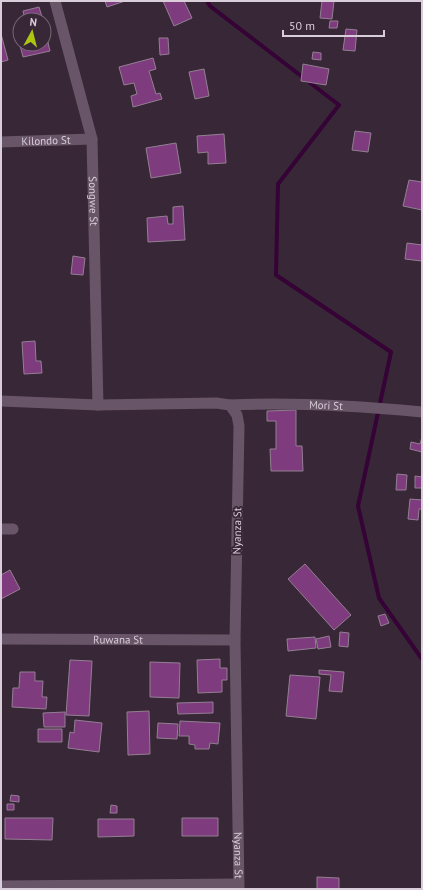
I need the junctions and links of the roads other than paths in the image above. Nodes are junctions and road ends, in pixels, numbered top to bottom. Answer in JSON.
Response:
{"nodes":[{"id":1,"x":55,"y":1,"type":"edge"},
{"id":2,"x":92,"y":139,"type":"junction"},
{"id":3,"x":1,"y":142,"type":"edge"},
{"id":4,"x":1,"y":401,"type":"edge"},
{"id":5,"x":98,"y":405,"type":"junction"},
{"id":6,"x":230,"y":405,"type":"junction"},
{"id":7,"x":422,"y":412,"type":"edge"},
{"id":8,"x":1,"y":529,"type":"edge"},
{"id":9,"x":13,"y":529,"type":"dead end"},
{"id":10,"x":1,"y":640,"type":"edge"},
{"id":11,"x":234,"y":640,"type":"junction"},
{"id":12,"x":1,"y":886,"type":"edge"},
{"id":13,"x":40,"y":887,"type":"edge"},
{"id":14,"x":239,"y":887,"type":"edge"}],
"edges":[{"from":1,"to":2,"type":"street","name":"Songwe St"},
{"from":2,"to":3,"type":"street","name":"Kilondo St"},
{"from":2,"to":5,"type":"street","name":"Songwe St"},
{"from":4,"to":5,"type":"street"},
{"from":5,"to":6,"type":"street"},
{"from":6,"to":7,"type":"street","name":"Mori St"},
{"from":6,"to":11,"type":"street","name":"Nyanza St"},
{"from":8,"to":9,"type":"street"},
{"from":10,"to":11,"type":"street","name":"Ruwana St"},
{"from":11,"to":14,"type":"street","name":"Nyanza St"},
{"from":12,"to":13,"type":"street"},
{"from":13,"to":14,"type":"street"}]}
